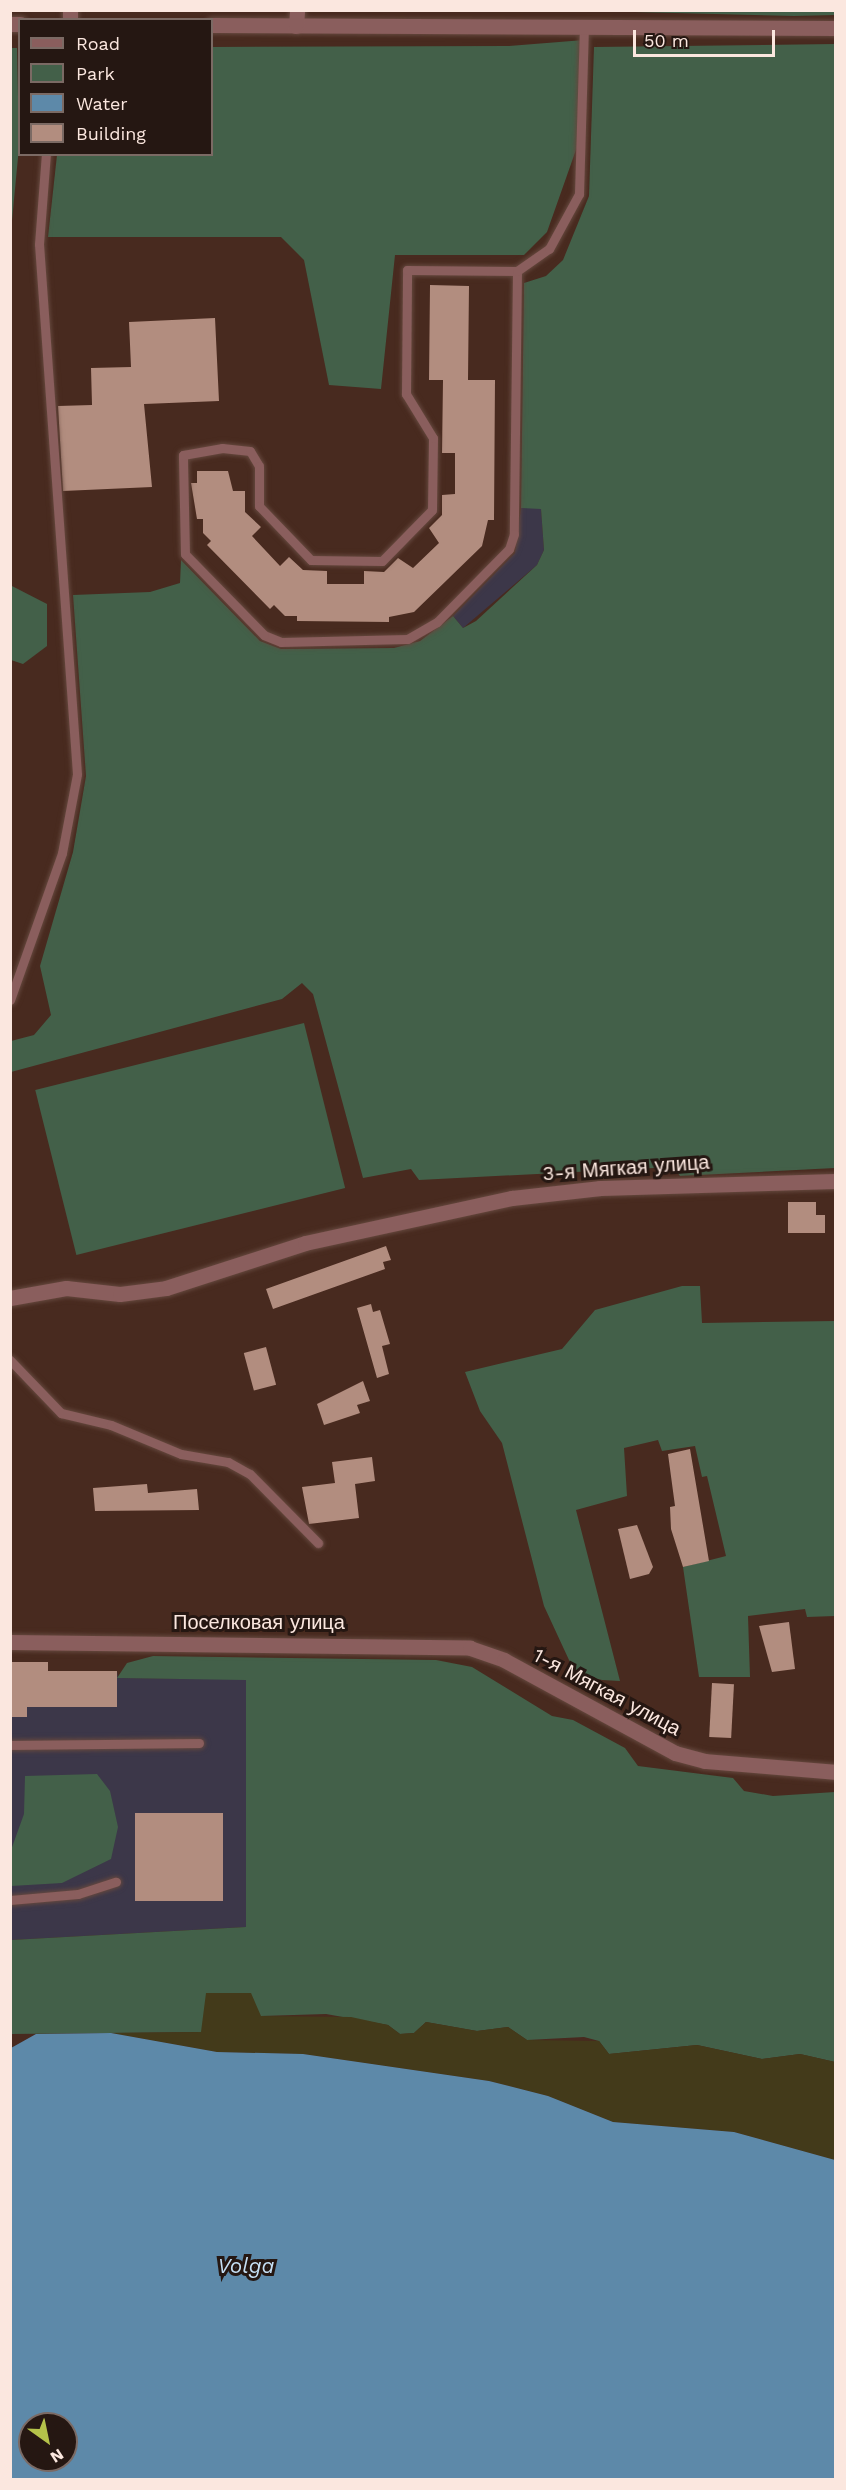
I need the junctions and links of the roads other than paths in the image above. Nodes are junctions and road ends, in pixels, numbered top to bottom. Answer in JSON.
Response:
{"nodes":[{"id":1,"x":297,"y":18,"type":"edge"},
{"id":2,"x":213,"y":25,"type":"edge"},
{"id":3,"x":831,"y":28,"type":"edge"},
{"id":4,"x":584,"y":29,"type":"junction"},
{"id":5,"x":46,"y":156,"type":"edge"},
{"id":6,"x":517,"y":271,"type":"junction"},
{"id":7,"x":10,"y":1000,"type":"edge"},
{"id":8,"x":836,"y":1181,"type":"edge"},
{"id":9,"x":10,"y":1298,"type":"edge"},
{"id":10,"x":10,"y":1360,"type":"edge"},
{"id":11,"x":318,"y":1543,"type":"dead end"},
{"id":12,"x":10,"y":1642,"type":"edge"},
{"id":13,"x":504,"y":1660,"type":"joint"},
{"id":14,"x":199,"y":1743,"type":"dead end"},
{"id":15,"x":10,"y":1745,"type":"edge"},
{"id":16,"x":836,"y":1772,"type":"edge"},
{"id":17,"x":116,"y":1882,"type":"dead end"},
{"id":18,"x":10,"y":1900,"type":"edge"}],
"edges":[{"from":1,"to":2,"type":"street"},
{"from":1,"to":4,"type":"street"},
{"from":3,"to":4,"type":"street"},
{"from":4,"to":6,"type":"lane"},
{"from":5,"to":7,"type":"lane"},
{"from":6,"to":6,"type":"lane"},
{"from":8,"to":9,"type":"street","name":"3-я Мягкая улица"},
{"from":10,"to":11,"type":"lane"},
{"from":12,"to":13,"type":"street","name":"Поселковая улица"},
{"from":13,"to":16,"type":"street","name":"1-я Мягкая улица"},
{"from":14,"to":15,"type":"lane"},
{"from":17,"to":18,"type":"lane"}]}
